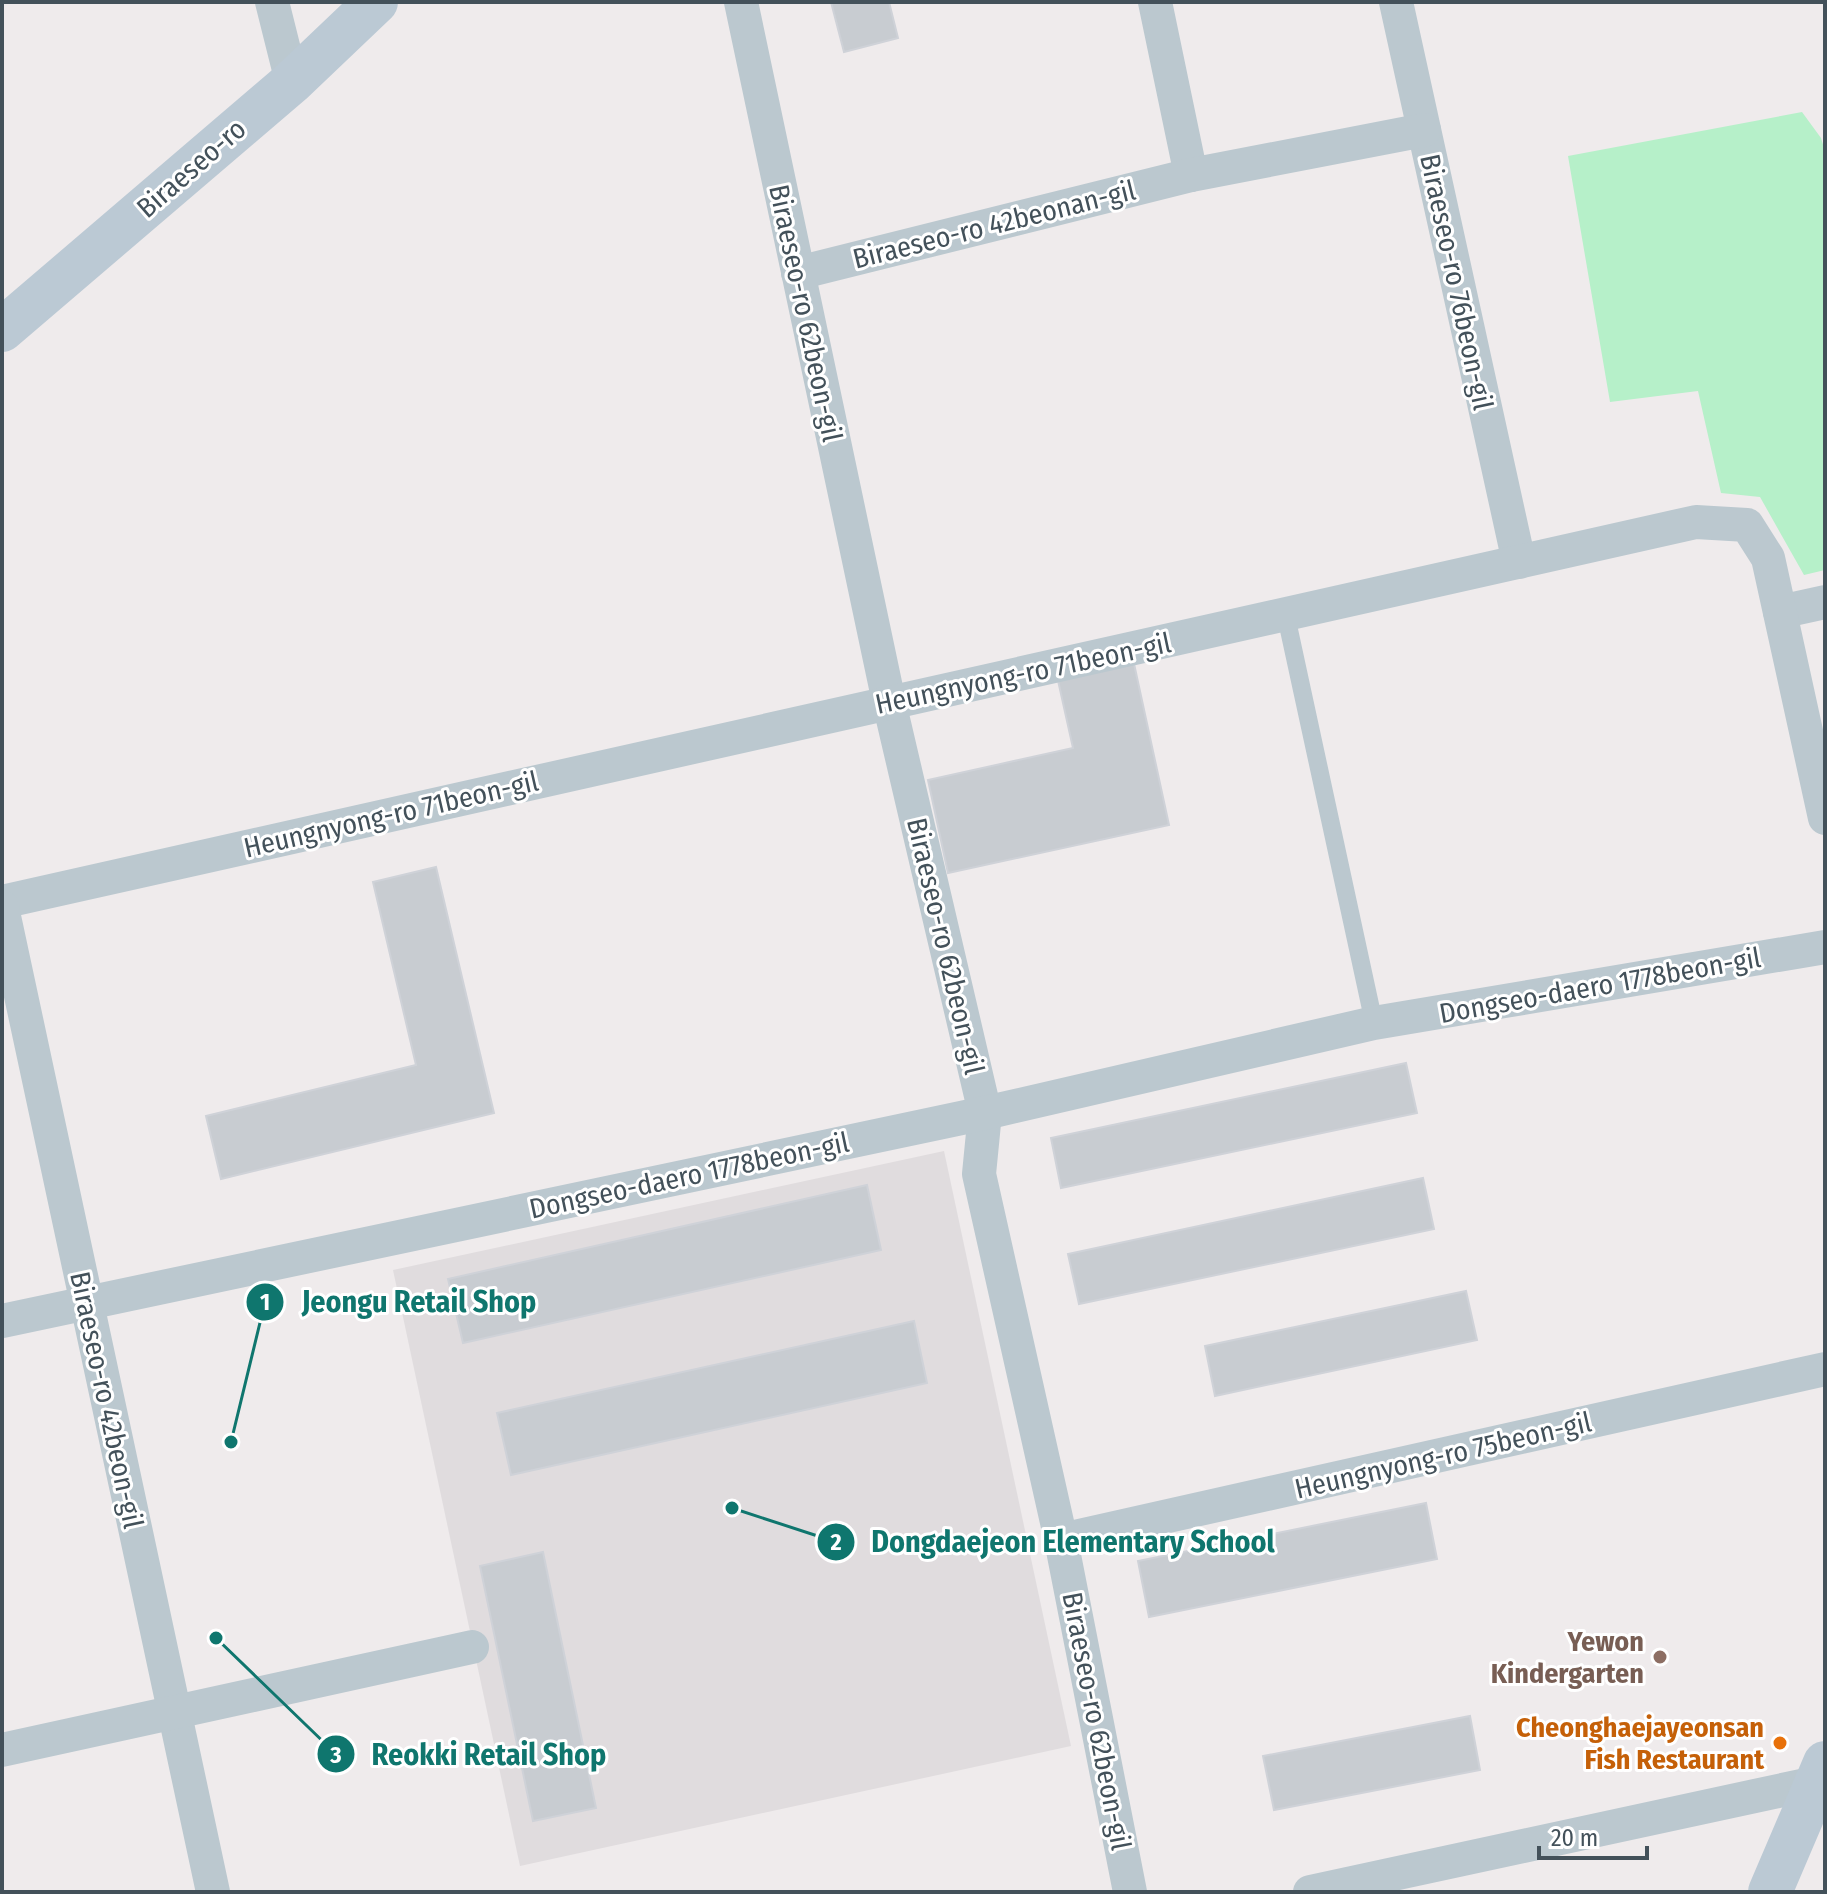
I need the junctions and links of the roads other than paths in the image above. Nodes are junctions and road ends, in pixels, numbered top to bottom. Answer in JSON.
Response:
{"nodes":[{"id":1,"x":272,"y":2,"type":"edge"},
{"id":2,"x":376,"y":2,"type":"edge"},
{"id":3,"x":741,"y":2,"type":"edge"},
{"id":4,"x":1155,"y":2,"type":"edge"},
{"id":5,"x":1396,"y":2,"type":"edge"},
{"id":6,"x":292,"y":82,"type":"junction"},
{"id":7,"x":1424,"y":130,"type":"junction"},
{"id":8,"x":1191,"y":175,"type":"junction"},
{"id":9,"x":798,"y":273,"type":"junction"},
{"id":10,"x":2,"y":330,"type":"edge"},
{"id":11,"x":1519,"y":562,"type":"junction"},
{"id":12,"x":1825,"y":602,"type":"edge"},
{"id":13,"x":1780,"y":612,"type":"junction"},
{"id":14,"x":1286,"y":616,"type":"junction"},
{"id":15,"x":889,"y":702,"type":"junction"},
{"id":16,"x":1825,"y":818,"type":"edge"},
{"id":17,"x":2,"y":904,"type":"edge"},
{"id":18,"x":1825,"y":947,"type":"edge"},
{"id":19,"x":1374,"y":1023,"type":"junction"},
{"id":20,"x":985,"y":1113,"type":"junction"},
{"id":21,"x":86,"y":1302,"type":"junction"},
{"id":22,"x":2,"y":1321,"type":"edge"},
{"id":23,"x":1825,"y":1369,"type":"edge"},
{"id":24,"x":1061,"y":1540,"type":"junction"},
{"id":25,"x":472,"y":1647,"type":"dead end"},
{"id":26,"x":174,"y":1712,"type":"junction"},
{"id":27,"x":2,"y":1750,"type":"edge"},
{"id":28,"x":1820,"y":1773,"type":"edge"},
{"id":29,"x":213,"y":1892,"type":"edge"},
{"id":30,"x":1130,"y":1892,"type":"edge"},
{"id":31,"x":1310,"y":1892,"type":"edge"},
{"id":32,"x":1770,"y":1892,"type":"edge"}],
"edges":[{"from":1,"to":6,"type":"street"},
{"from":2,"to":6,"type":"street","name":"Biraeseo-ro"},
{"from":3,"to":9,"type":"street","name":"Biraeseo-ro 62beon-gil"},
{"from":4,"to":8,"type":"street"},
{"from":5,"to":7,"type":"street","name":"Biraeseo-ro 76beon-gil"},
{"from":6,"to":10,"type":"street","name":"Biraeseo-ro"},
{"from":7,"to":8,"type":"street","name":"Biraeseo-ro 42beonan-gil"},
{"from":7,"to":11,"type":"street","name":"Biraeseo-ro 76beon-gil"},
{"from":8,"to":9,"type":"street","name":"Biraeseo-ro 42beonan-gil"},
{"from":9,"to":15,"type":"street","name":"Biraeseo-ro 62beon-gil"},
{"from":11,"to":13,"type":"street","name":"Heungnyong-ro 71beon-gil"},
{"from":11,"to":14,"type":"street","name":"Heungnyong-ro 71beon-gil"},
{"from":12,"to":13,"type":"street"},
{"from":13,"to":16,"type":"street","name":"Heungnyong-ro 71beon-gil"},
{"from":14,"to":15,"type":"street","name":"Heungnyong-ro 71beon-gil"},
{"from":14,"to":19,"type":"lane"},
{"from":15,"to":17,"type":"street","name":"Heungnyong-ro 71beon-gil"},
{"from":15,"to":20,"type":"street","name":"Biraeseo-ro 62beon-gil"},
{"from":17,"to":21,"type":"street","name":"Biraeseo-ro 42beon-gil"},
{"from":18,"to":19,"type":"street","name":"Dongseo-daero 1778beon-gil"},
{"from":19,"to":20,"type":"street","name":"Dongseo-daero 1778beon-gil"},
{"from":20,"to":21,"type":"street","name":"Dongseo-daero 1778beon-gil"},
{"from":20,"to":24,"type":"street","name":"Biraeseo-ro 62beon-gil"},
{"from":21,"to":22,"type":"street","name":"Dongseo-daero 1778beon-gil"},
{"from":21,"to":26,"type":"street","name":"Biraeseo-ro 42beon-gil"},
{"from":23,"to":24,"type":"street","name":"Heungnyong-ro 75beon-gil"},
{"from":24,"to":30,"type":"street","name":"Biraeseo-ro 62beon-gil"},
{"from":25,"to":26,"type":"street"},
{"from":26,"to":27,"type":"street"},
{"from":26,"to":29,"type":"street","name":"Biraeseo-ro 42beon-gil"},
{"from":28,"to":31,"type":"street"},
{"from":28,"to":32,"type":"street"}]}
